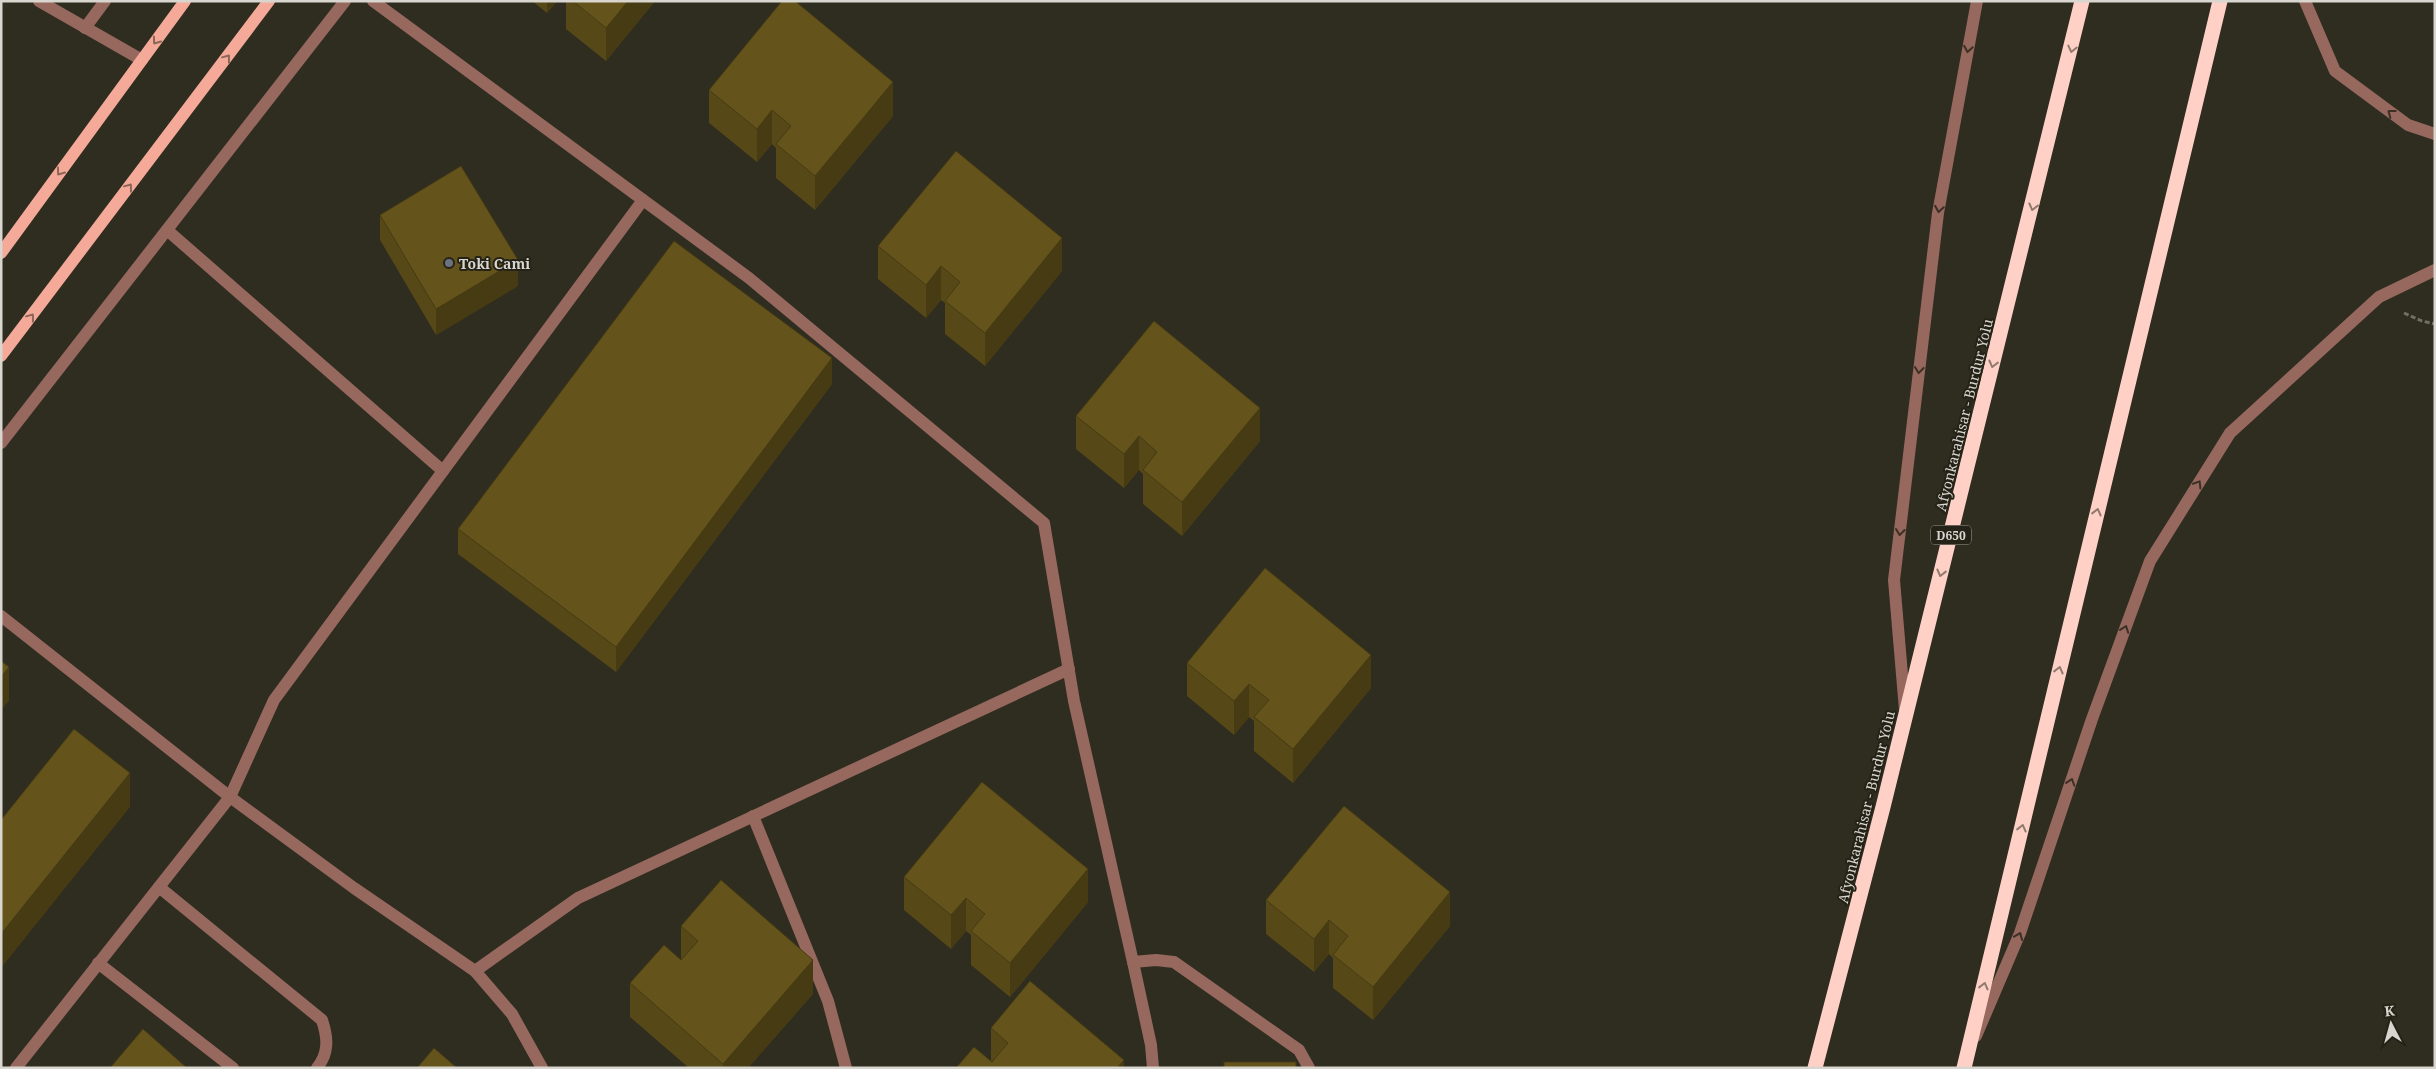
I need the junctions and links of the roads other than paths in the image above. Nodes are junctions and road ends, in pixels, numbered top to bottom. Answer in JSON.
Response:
{"nodes":[{"id":1,"x":39,"y":1,"type":"edge"},
{"id":2,"x":105,"y":1,"type":"edge"},
{"id":3,"x":185,"y":1,"type":"edge"},
{"id":4,"x":269,"y":1,"type":"edge"},
{"id":5,"x":345,"y":1,"type":"edge"},
{"id":6,"x":372,"y":1,"type":"edge"},
{"id":7,"x":1977,"y":1,"type":"edge"},
{"id":8,"x":2082,"y":1,"type":"edge"},
{"id":9,"x":2220,"y":1,"type":"edge"},
{"id":10,"x":2305,"y":1,"type":"edge"},
{"id":11,"x":85,"y":28,"type":"junction"},
{"id":12,"x":142,"y":60,"type":"junction"},
{"id":13,"x":2435,"y":134,"type":"edge"},
{"id":14,"x":643,"y":200,"type":"junction"},
{"id":15,"x":167,"y":230,"type":"junction"},
{"id":16,"x":1,"y":253,"type":"edge"},
{"id":17,"x":2435,"y":270,"type":"edge"},
{"id":18,"x":1,"y":356,"type":"edge"},
{"id":19,"x":1,"y":443,"type":"edge"},
{"id":20,"x":444,"y":471,"type":"junction"},
{"id":21,"x":1,"y":616,"type":"edge"},
{"id":22,"x":1068,"y":669,"type":"junction"},
{"id":23,"x":1905,"y":718,"type":"junction"},
{"id":24,"x":230,"y":797,"type":"junction"},
{"id":25,"x":754,"y":816,"type":"junction"},
{"id":26,"x":159,"y":887,"type":"junction"},
{"id":27,"x":1134,"y":962,"type":"junction"},
{"id":28,"x":98,"y":963,"type":"junction"},
{"id":29,"x":475,"y":971,"type":"junction"},
{"id":30,"x":1965,"y":1064,"type":"edge"},
{"id":31,"x":16,"y":1068,"type":"edge"},
{"id":32,"x":233,"y":1068,"type":"edge"},
{"id":33,"x":317,"y":1068,"type":"edge"},
{"id":34,"x":542,"y":1068,"type":"edge"},
{"id":35,"x":846,"y":1068,"type":"edge"},
{"id":36,"x":1153,"y":1068,"type":"edge"},
{"id":37,"x":1309,"y":1068,"type":"edge"},
{"id":38,"x":1815,"y":1068,"type":"edge"}],
"edges":[{"from":1,"to":11,"type":"street"},
{"from":2,"to":11,"type":"street"},
{"from":3,"to":12,"type":"main road","one_way":true},
{"from":18,"to":4,"type":"main road","one_way":true},
{"from":5,"to":15,"type":"street"},
{"from":6,"to":14,"type":"street"},
{"from":7,"to":23,"type":"street","one_way":true},
{"from":8,"to":23,"type":"highway","name":"Afyonkarahisar - Burdur Yolu","number":"D650","one_way":true},
{"from":30,"to":9,"type":"highway","one_way":true},
{"from":13,"to":10,"type":"street","one_way":true},
{"from":11,"to":12,"type":"street"},
{"from":12,"to":16,"type":"main road","one_way":true},
{"from":14,"to":20,"type":"street"},
{"from":14,"to":22,"type":"street"},
{"from":15,"to":19,"type":"street"},
{"from":15,"to":20,"type":"street"},
{"from":30,"to":17,"type":"street","one_way":true},
{"from":20,"to":24,"type":"street"},
{"from":21,"to":24,"type":"street"},
{"from":22,"to":25,"type":"street"},
{"from":22,"to":27,"type":"street"},
{"from":23,"to":38,"type":"highway","name":"Afyonkarahisar - Burdur Yolu","number":"D650"},
{"from":24,"to":26,"type":"street"},
{"from":24,"to":29,"type":"street"},
{"from":25,"to":29,"type":"street"},
{"from":25,"to":35,"type":"street"},
{"from":26,"to":28,"type":"street"},
{"from":26,"to":33,"type":"street"},
{"from":27,"to":36,"type":"street"},
{"from":27,"to":37,"type":"street"},
{"from":28,"to":31,"type":"street"},
{"from":28,"to":32,"type":"street"},
{"from":29,"to":34,"type":"street"}]}
